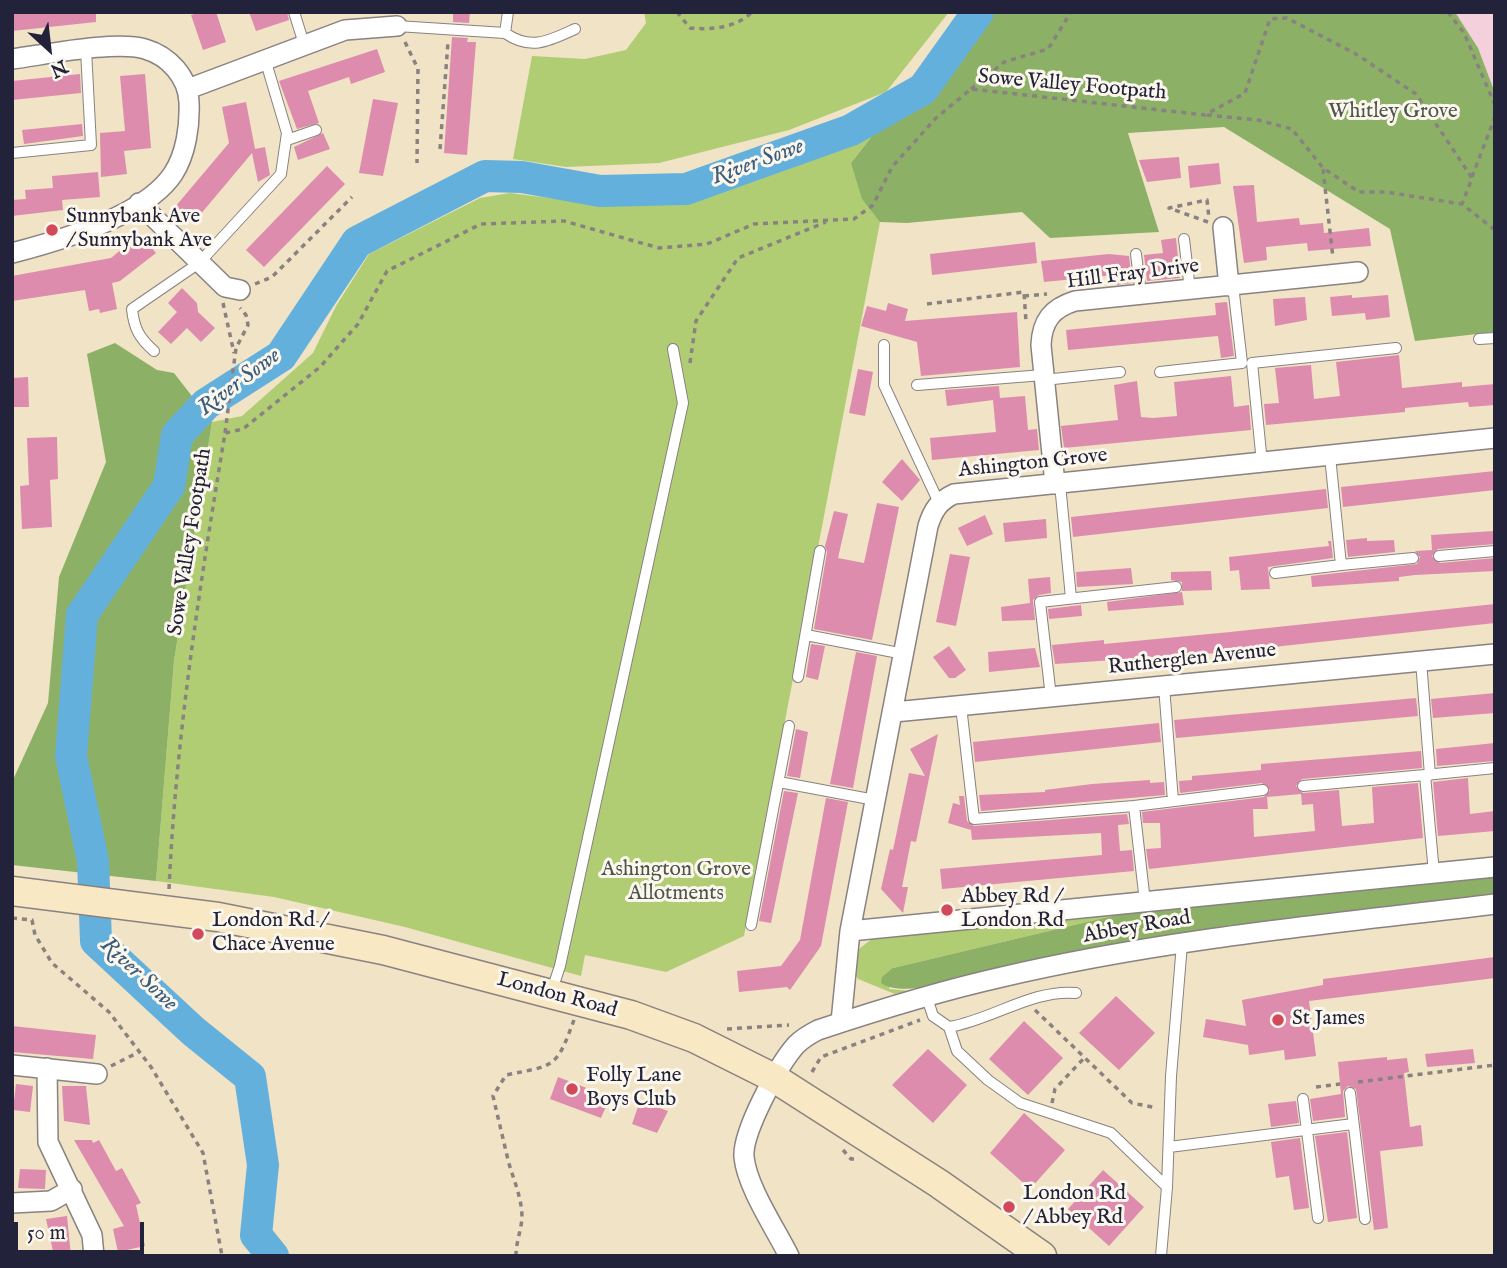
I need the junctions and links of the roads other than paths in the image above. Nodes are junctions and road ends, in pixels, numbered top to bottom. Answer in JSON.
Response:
{"nodes":[{"id":1,"x":294,"y":12,"type":"edge"},
{"id":2,"x":508,"y":12,"type":"edge"},
{"id":3,"x":397,"y":26,"type":"joint"},
{"id":4,"x":575,"y":29,"type":"dead end"},
{"id":5,"x":505,"y":33,"type":"junction"},
{"id":6,"x":304,"y":44,"type":"junction"},
{"id":7,"x":86,"y":50,"type":"junction"},
{"id":8,"x":12,"y":59,"type":"edge"},
{"id":9,"x":265,"y":60,"type":"junction"},
{"id":10,"x":188,"y":89,"type":"junction"},
{"id":11,"x":316,"y":130,"type":"dead end"},
{"id":12,"x":288,"y":140,"type":"junction"},
{"id":13,"x":12,"y":153,"type":"edge"},
{"id":14,"x":139,"y":203,"type":"junction"},
{"id":15,"x":1216,"y":225,"type":"road end"},
{"id":16,"x":1184,"y":239,"type":"dead end"},
{"id":17,"x":12,"y":253,"type":"edge"},
{"id":18,"x":1136,"y":254,"type":"dead end"},
{"id":19,"x":199,"y":263,"type":"junction"},
{"id":20,"x":1358,"y":272,"type":"dead end"},
{"id":21,"x":1231,"y":286,"type":"junction"},
{"id":22,"x":232,"y":288,"type":"road end"},
{"id":23,"x":1190,"y":290,"type":"junction"},
{"id":24,"x":1142,"y":295,"type":"junction"},
{"id":25,"x":1495,"y":338,"type":"edge"},
{"id":26,"x":1479,"y":339,"type":"dead end"},
{"id":27,"x":884,"y":345,"type":"dead end"},
{"id":28,"x":1396,"y":348,"type":"dead end"},
{"id":29,"x":673,"y":349,"type":"dead end"},
{"id":30,"x":153,"y":351,"type":"dead end"},
{"id":31,"x":1247,"y":363,"type":"junction"},
{"id":32,"x":1120,"y":372,"type":"dead end"},
{"id":33,"x":1160,"y":372,"type":"dead end"},
{"id":34,"x":1044,"y":377,"type":"junction"},
{"id":35,"x":917,"y":385,"type":"dead end"},
{"id":36,"x":1495,"y":438,"type":"edge"},
{"id":37,"x":1330,"y":456,"type":"junction"},
{"id":38,"x":1262,"y":463,"type":"junction"},
{"id":39,"x":1057,"y":484,"type":"junction"},
{"id":40,"x":939,"y":503,"type":"junction"},
{"id":41,"x":820,"y":551,"type":"dead end"},
{"id":42,"x":1495,"y":551,"type":"edge"},
{"id":43,"x":1439,"y":556,"type":"dead end"},
{"id":44,"x":1413,"y":558,"type":"dead end"},
{"id":45,"x":1341,"y":565,"type":"junction"},
{"id":46,"x":1275,"y":573,"type":"dead end"},
{"id":47,"x":1177,"y":587,"type":"dead end"},
{"id":48,"x":1071,"y":598,"type":"junction"},
{"id":49,"x":806,"y":635,"type":"junction"},
{"id":50,"x":904,"y":654,"type":"junction"},
{"id":51,"x":1495,"y":654,"type":"edge"},
{"id":52,"x":1421,"y":661,"type":"junction"},
{"id":53,"x":797,"y":677,"type":"dead end"},
{"id":54,"x":1164,"y":686,"type":"junction"},
{"id":55,"x":1051,"y":697,"type":"junction"},
{"id":56,"x":961,"y":706,"type":"junction"},
{"id":57,"x":894,"y":712,"type":"junction"},
{"id":58,"x":789,"y":726,"type":"dead end"},
{"id":59,"x":1495,"y":768,"type":"edge"},
{"id":60,"x":1427,"y":775,"type":"junction"},
{"id":61,"x":779,"y":782,"type":"junction"},
{"id":62,"x":1303,"y":786,"type":"dead end"},
{"id":63,"x":1263,"y":790,"type":"dead end"},
{"id":64,"x":875,"y":800,"type":"junction"},
{"id":65,"x":1173,"y":802,"type":"junction"},
{"id":66,"x":1135,"y":806,"type":"junction"},
{"id":67,"x":1495,"y":867,"type":"edge"},
{"id":68,"x":1434,"y":873,"type":"junction"},
{"id":69,"x":12,"y":891,"type":"edge"},
{"id":70,"x":1145,"y":902,"type":"junction"},
{"id":71,"x":1495,"y":904,"type":"edge"},
{"id":72,"x":751,"y":925,"type":"dead end"},
{"id":73,"x":850,"y":931,"type":"junction"},
{"id":74,"x":1182,"y":944,"type":"junction"},
{"id":75,"x":1076,"y":993,"type":"dead end"},
{"id":76,"x":550,"y":994,"type":"junction"},
{"id":77,"x":930,"y":1007,"type":"junction"},
{"id":78,"x":841,"y":1022,"type":"junction"},
{"id":79,"x":949,"y":1027,"type":"junction"},
{"id":80,"x":12,"y":1065,"type":"edge"},
{"id":81,"x":47,"y":1068,"type":"junction"},
{"id":82,"x":97,"y":1074,"type":"road end"},
{"id":83,"x":774,"y":1078,"type":"junction"},
{"id":84,"x":1349,"y":1086,"type":"road end"},
{"id":85,"x":1303,"y":1099,"type":"dead end"},
{"id":86,"x":1353,"y":1124,"type":"junction"},
{"id":87,"x":1307,"y":1131,"type":"junction"},
{"id":88,"x":1169,"y":1147,"type":"junction"},
{"id":89,"x":1167,"y":1187,"type":"junction"},
{"id":90,"x":72,"y":1189,"type":"junction"},
{"id":91,"x":12,"y":1203,"type":"edge"},
{"id":92,"x":1318,"y":1218,"type":"dead end"},
{"id":93,"x":1365,"y":1219,"type":"dead end"},
{"id":94,"x":94,"y":1256,"type":"edge"},
{"id":95,"x":789,"y":1256,"type":"edge"},
{"id":96,"x":1042,"y":1256,"type":"edge"},
{"id":97,"x":1161,"y":1256,"type":"edge"}],
"edges":[{"from":1,"to":6,"type":"lane"},
{"from":2,"to":5,"type":"lane"},
{"from":3,"to":5,"type":"lane"},
{"from":3,"to":6,"type":"street"},
{"from":4,"to":5,"type":"lane"},
{"from":6,"to":9,"type":"street"},
{"from":7,"to":8,"type":"street"},
{"from":7,"to":10,"type":"street"},
{"from":7,"to":13,"type":"lane"},
{"from":9,"to":10,"type":"street"},
{"from":9,"to":12,"type":"lane"},
{"from":10,"to":14,"type":"street"},
{"from":11,"to":12,"type":"lane"},
{"from":12,"to":19,"type":"lane"},
{"from":14,"to":17,"type":"street"},
{"from":14,"to":19,"type":"street"},
{"from":15,"to":21,"type":"street","name":"Hill Fray Drive"},
{"from":16,"to":23,"type":"lane"},
{"from":18,"to":24,"type":"lane"},
{"from":19,"to":22,"type":"street"},
{"from":19,"to":30,"type":"lane"},
{"from":20,"to":21,"type":"street","name":"Hill Fray Drive"},
{"from":21,"to":23,"type":"street","name":"Hill Fray Drive"},
{"from":21,"to":31,"type":"lane"},
{"from":23,"to":24,"type":"street","name":"Hill Fray Drive"},
{"from":24,"to":34,"type":"street","name":"Hill Fray Drive"},
{"from":25,"to":26,"type":"lane"},
{"from":27,"to":40,"type":"lane"},
{"from":28,"to":31,"type":"lane"},
{"from":29,"to":76,"type":"lane"},
{"from":31,"to":33,"type":"lane"},
{"from":31,"to":38,"type":"lane"},
{"from":32,"to":34,"type":"lane"},
{"from":34,"to":35,"type":"lane"},
{"from":34,"to":39,"type":"street","name":"Hill Fray Drive"},
{"from":36,"to":37,"type":"street","name":"Ashington Grove"},
{"from":37,"to":38,"type":"street","name":"Ashington Grove"},
{"from":37,"to":45,"type":"lane"},
{"from":38,"to":39,"type":"street","name":"Ashington Grove"},
{"from":39,"to":40,"type":"street","name":"Ashington Grove"},
{"from":39,"to":48,"type":"lane"},
{"from":40,"to":50,"type":"street","name":"Ashington Grove"},
{"from":41,"to":49,"type":"lane"},
{"from":42,"to":43,"type":"lane"},
{"from":44,"to":45,"type":"lane"},
{"from":45,"to":46,"type":"lane"},
{"from":47,"to":48,"type":"lane"},
{"from":48,"to":55,"type":"lane"},
{"from":49,"to":50,"type":"lane"},
{"from":49,"to":53,"type":"lane"},
{"from":50,"to":57,"type":"street","name":"Ashington Grove"},
{"from":51,"to":52,"type":"street","name":"Rutherglen Avenue"},
{"from":52,"to":54,"type":"street","name":"Rutherglen Avenue"},
{"from":52,"to":60,"type":"lane"},
{"from":54,"to":55,"type":"street","name":"Rutherglen Avenue"},
{"from":54,"to":65,"type":"lane"},
{"from":55,"to":56,"type":"street","name":"Rutherglen Avenue"},
{"from":56,"to":57,"type":"street","name":"Rutherglen Avenue"},
{"from":56,"to":66,"type":"lane"},
{"from":57,"to":64,"type":"street","name":"Ashington Grove"},
{"from":58,"to":61,"type":"lane"},
{"from":59,"to":60,"type":"lane"},
{"from":60,"to":62,"type":"lane"},
{"from":60,"to":68,"type":"lane"},
{"from":61,"to":64,"type":"lane"},
{"from":61,"to":72,"type":"lane"},
{"from":63,"to":65,"type":"lane"},
{"from":64,"to":73,"type":"street","name":"Ashington Grove"},
{"from":65,"to":66,"type":"lane"},
{"from":66,"to":70,"type":"lane"},
{"from":67,"to":68,"type":"street","name":"Abbey Road"},
{"from":68,"to":70,"type":"street","name":"Abbey Road"},
{"from":69,"to":76,"type":"main road","name":"London Road"},
{"from":70,"to":73,"type":"street","name":"Abbey Road"},
{"from":71,"to":74,"type":"street","name":"Abbey Road"},
{"from":73,"to":78,"type":"street","name":"Ashington Grove"},
{"from":74,"to":77,"type":"street","name":"Abbey Road"},
{"from":74,"to":88,"type":"lane"},
{"from":75,"to":79,"type":"lane"},
{"from":76,"to":83,"type":"main road","name":"London Road"},
{"from":77,"to":78,"type":"street","name":"Abbey Road"},
{"from":77,"to":79,"type":"lane"},
{"from":78,"to":83,"type":"street","name":"Abbey Road"},
{"from":79,"to":89,"type":"lane"},
{"from":80,"to":81,"type":"street"},
{"from":81,"to":82,"type":"street"},
{"from":81,"to":90,"type":"street"},
{"from":83,"to":95,"type":"street","name":"Abbey Road"},
{"from":83,"to":96,"type":"main road","name":"London Road"},
{"from":84,"to":86,"type":"lane"},
{"from":85,"to":87,"type":"lane"},
{"from":86,"to":87,"type":"lane"},
{"from":86,"to":93,"type":"lane"},
{"from":87,"to":88,"type":"lane"},
{"from":87,"to":92,"type":"lane"},
{"from":88,"to":89,"type":"lane"},
{"from":89,"to":97,"type":"lane"},
{"from":90,"to":91,"type":"street"},
{"from":90,"to":94,"type":"street"}]}
